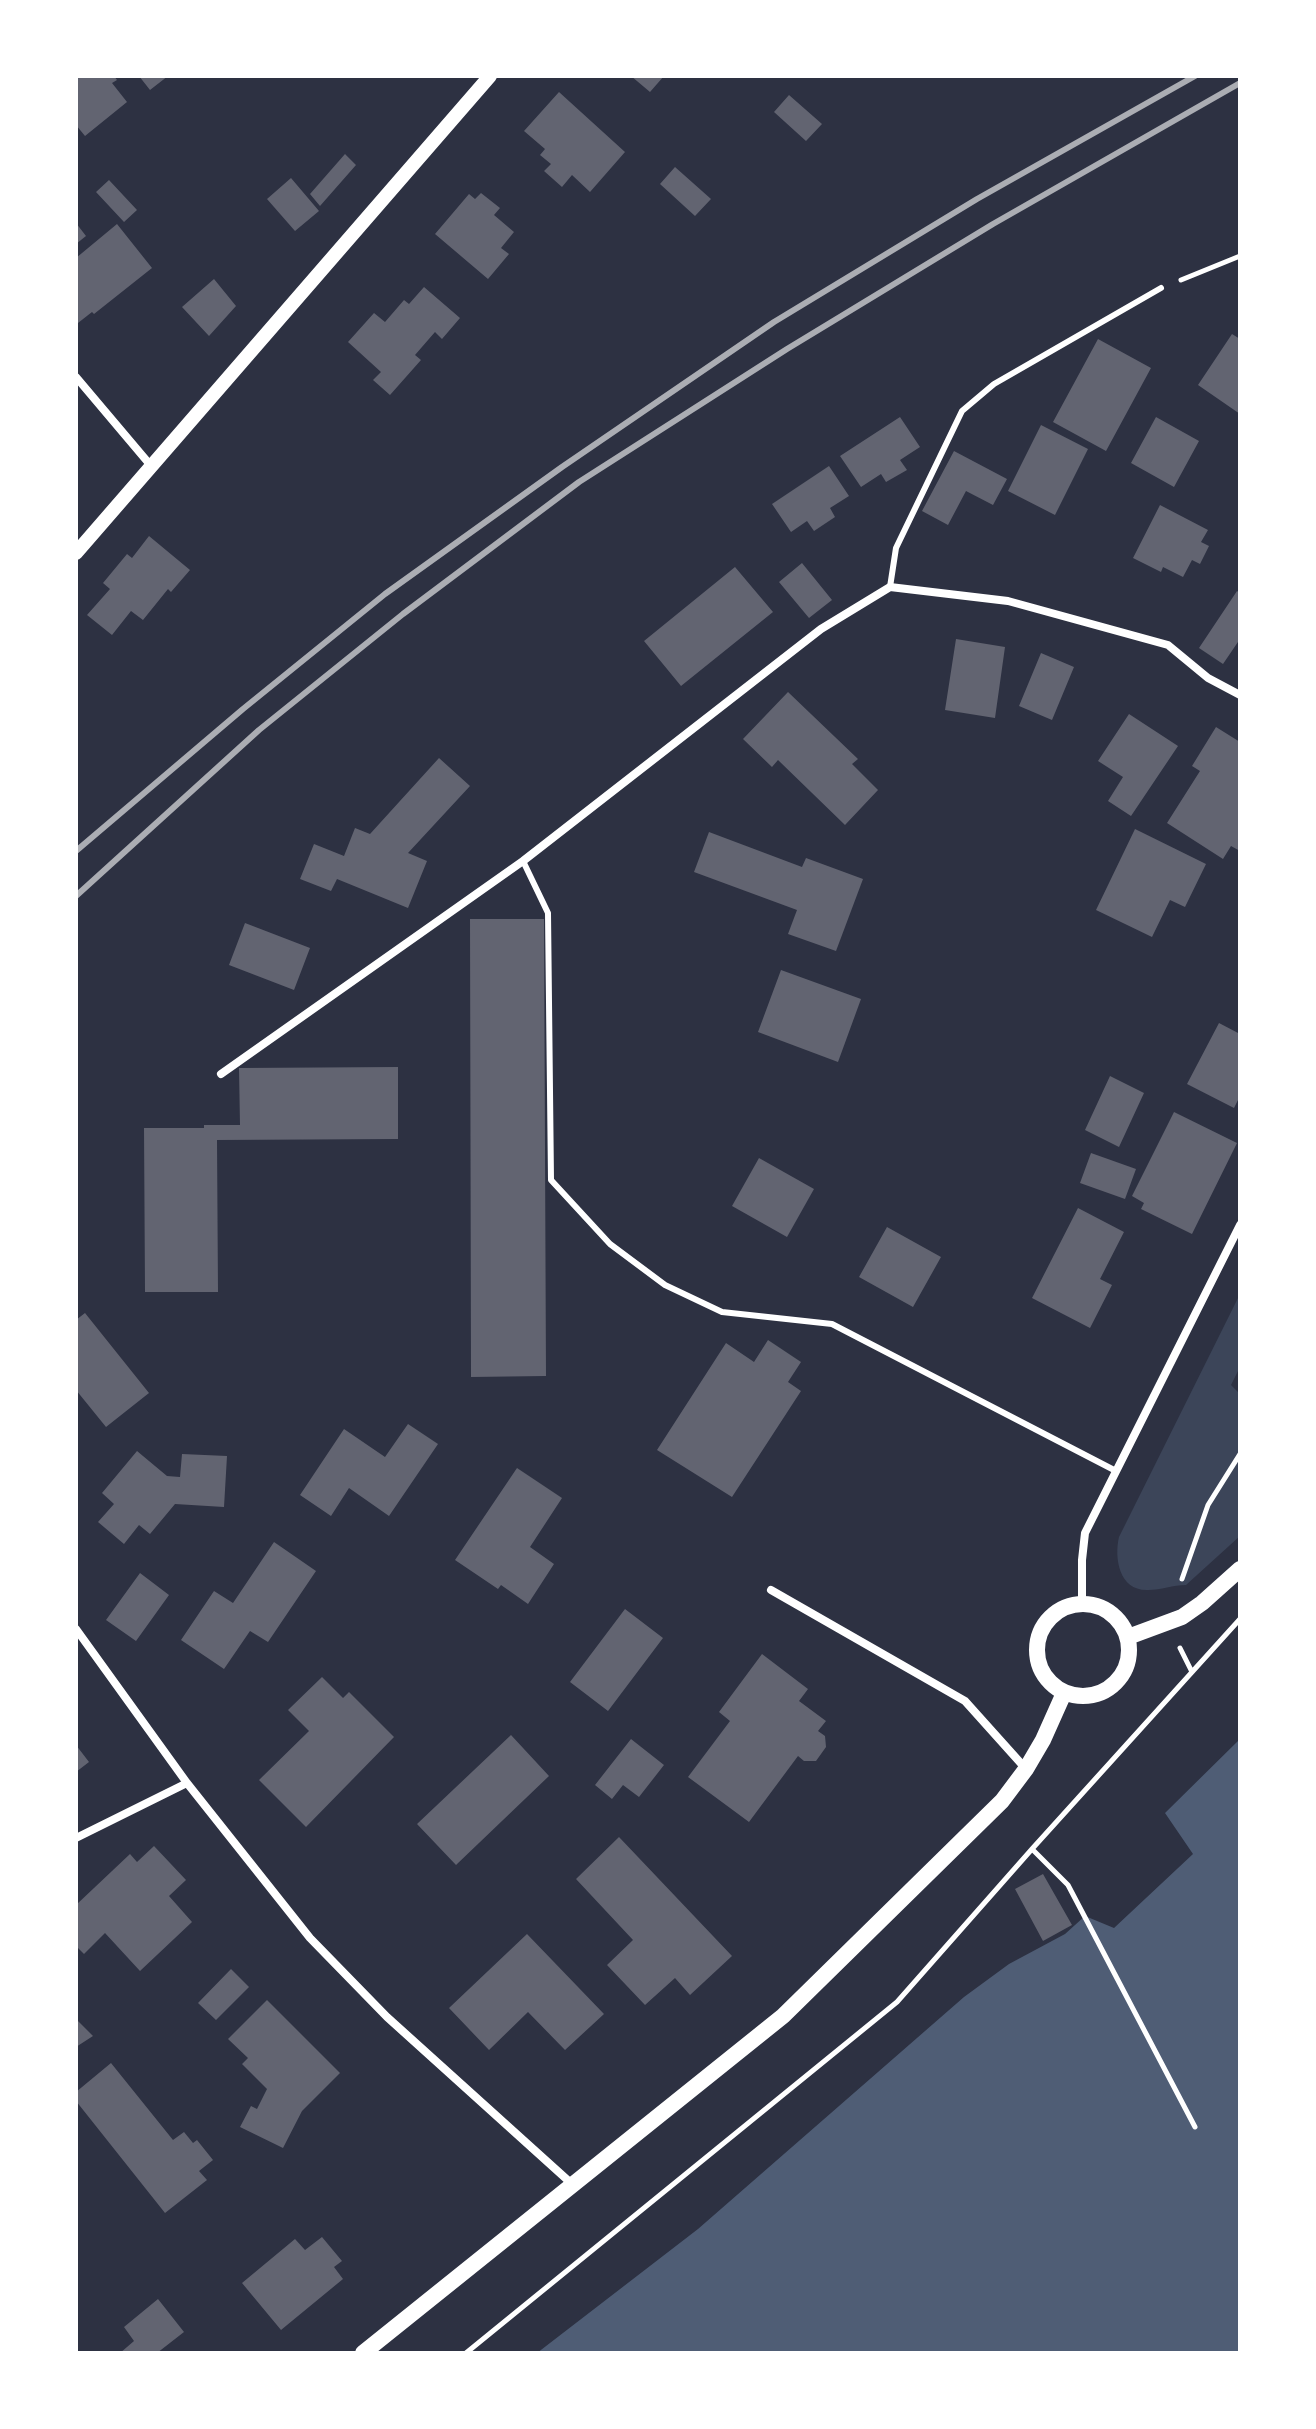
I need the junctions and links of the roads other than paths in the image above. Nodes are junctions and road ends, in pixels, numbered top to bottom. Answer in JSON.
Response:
{"nodes":[{"id":1,"x":490,"y":76,"type":"edge"},
{"id":2,"x":1161,"y":288,"type":"road end"},
{"id":3,"x":76,"y":377,"type":"edge"},
{"id":4,"x":152,"y":467,"type":"junction"},
{"id":5,"x":76,"y":553,"type":"edge"},
{"id":6,"x":890,"y":587,"type":"junction"},
{"id":7,"x":1240,"y":695,"type":"edge"},
{"id":8,"x":523,"y":861,"type":"junction"},
{"id":9,"x":221,"y":1074,"type":"dead end"},
{"id":10,"x":1240,"y":1225,"type":"edge"},
{"id":11,"x":1116,"y":1471,"type":"junction"},
{"id":12,"x":1240,"y":1569,"type":"edge"},
{"id":13,"x":771,"y":1590,"type":"dead end"},
{"id":14,"x":1082,"y":1604,"type":"junction"},
{"id":15,"x":76,"y":1629,"type":"edge"},
{"id":16,"x":1128,"y":1637,"type":"junction"},
{"id":17,"x":1064,"y":1693,"type":"junction"},
{"id":18,"x":1026,"y":1769,"type":"junction"},
{"id":19,"x":187,"y":1783,"type":"junction"},
{"id":20,"x":76,"y":1838,"type":"edge"},
{"id":21,"x":572,"y":2184,"type":"junction"},
{"id":22,"x":363,"y":2353,"type":"edge"}],
"edges":[{"from":1,"to":4,"type":"street"},
{"from":2,"to":6,"type":"lane"},
{"from":3,"to":4,"type":"street"},
{"from":4,"to":5,"type":"street"},
{"from":6,"to":7,"type":"street"},
{"from":6,"to":8,"type":"street"},
{"from":8,"to":9,"type":"street"},
{"from":8,"to":11,"type":"lane"},
{"from":10,"to":11,"type":"street"},
{"from":11,"to":14,"type":"street"},
{"from":12,"to":16,"type":"main road"},
{"from":13,"to":18,"type":"street"},
{"from":14,"to":16,"type":"main road"},
{"from":14,"to":17,"type":"main road"},
{"from":15,"to":19,"type":"street"},
{"from":16,"to":17,"type":"main road"},
{"from":17,"to":18,"type":"main road"},
{"from":18,"to":21,"type":"main road"},
{"from":19,"to":20,"type":"street"},
{"from":19,"to":21,"type":"street"},
{"from":21,"to":22,"type":"main road"}]}
